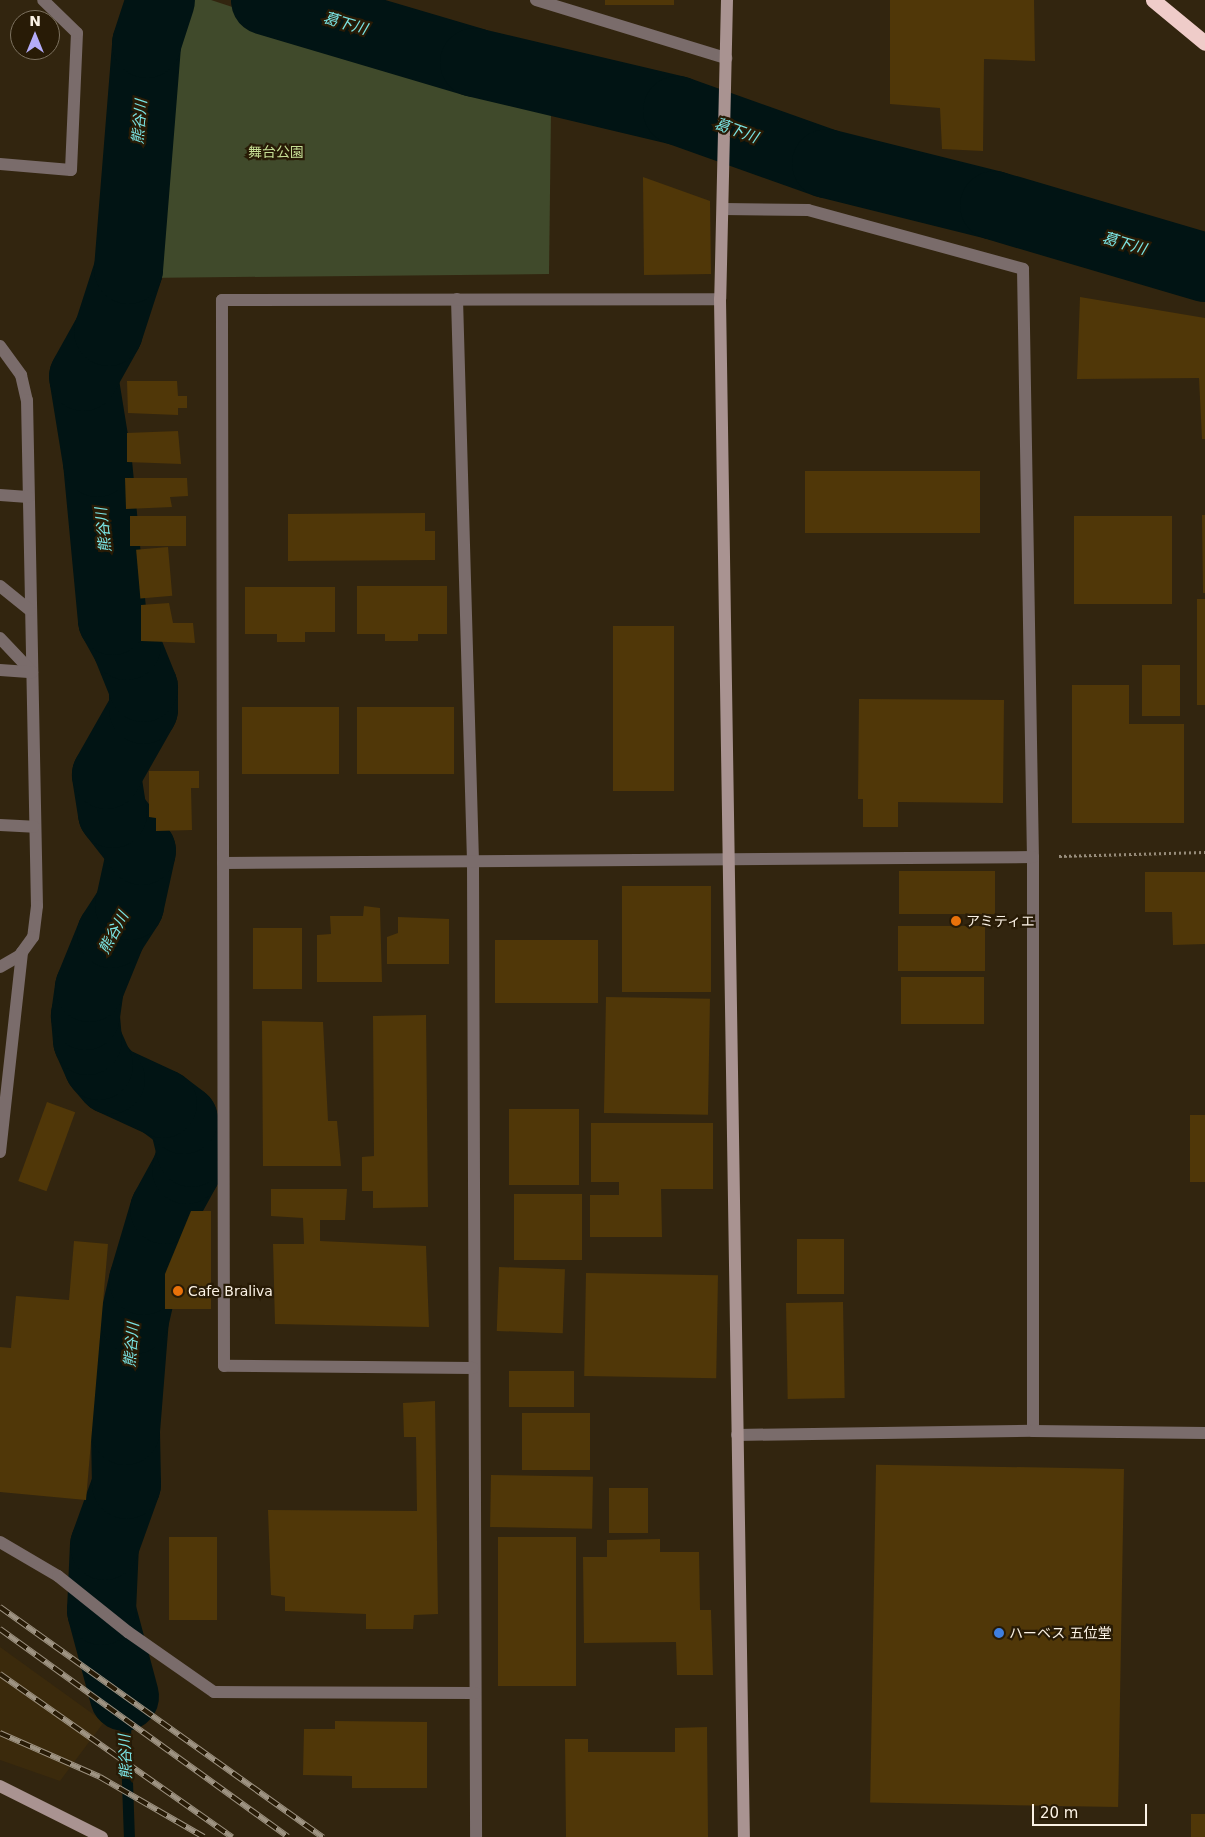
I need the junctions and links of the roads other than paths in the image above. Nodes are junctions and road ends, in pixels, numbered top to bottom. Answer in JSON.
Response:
{"nodes":[{"id":1,"x":43,"y":0,"type":"edge"},
{"id":2,"x":536,"y":0,"type":"edge"},
{"id":3,"x":727,"y":0,"type":"edge"},
{"id":4,"x":1153,"y":0,"type":"edge"},
{"id":5,"x":1205,"y":43,"type":"edge"},
{"id":6,"x":726,"y":58,"type":"junction"},
{"id":7,"x":0,"y":164,"type":"edge"},
{"id":8,"x":723,"y":209,"type":"junction"},
{"id":9,"x":457,"y":299,"type":"junction"},
{"id":10,"x":720,"y":299,"type":"junction"},
{"id":11,"x":0,"y":346,"type":"edge"},
{"id":12,"x":0,"y":495,"type":"edge"},
{"id":13,"x":28,"y":497,"type":"junction"},
{"id":14,"x":0,"y":586,"type":"edge"},
{"id":15,"x":30,"y":610,"type":"junction"},
{"id":16,"x":0,"y":638,"type":"edge"},
{"id":17,"x":0,"y":670,"type":"edge"},
{"id":18,"x":32,"y":672,"type":"junction"},
{"id":19,"x":0,"y":825,"type":"edge"},
{"id":20,"x":34,"y":827,"type":"junction"},
{"id":21,"x":1033,"y":857,"type":"junction"},
{"id":22,"x":729,"y":860,"type":"junction"},
{"id":23,"x":473,"y":862,"type":"junction"},
{"id":24,"x":223,"y":863,"type":"junction"},
{"id":25,"x":22,"y":952,"type":"junction"},
{"id":26,"x":0,"y":967,"type":"edge"},
{"id":27,"x":0,"y":1152,"type":"edge"},
{"id":28,"x":473,"y":1368,"type":"junction"},
{"id":29,"x":1033,"y":1431,"type":"junction"},
{"id":30,"x":1205,"y":1433,"type":"edge"},
{"id":31,"x":737,"y":1436,"type":"junction"},
{"id":32,"x":0,"y":1542,"type":"edge"},
{"id":33,"x":475,"y":1693,"type":"junction"},
{"id":34,"x":0,"y":1786,"type":"edge"},
{"id":35,"x":102,"y":1837,"type":"edge"},
{"id":36,"x":476,"y":1837,"type":"edge"},
{"id":37,"x":744,"y":1837,"type":"edge"}],
"edges":[{"from":1,"to":7,"type":"street"},
{"from":2,"to":6,"type":"street"},
{"from":3,"to":6,"type":"street"},
{"from":4,"to":5,"type":"highway"},
{"from":6,"to":8,"type":"street"},
{"from":8,"to":10,"type":"street"},
{"from":8,"to":21,"type":"street"},
{"from":9,"to":10,"type":"street"},
{"from":9,"to":23,"type":"street"},
{"from":9,"to":24,"type":"street"},
{"from":10,"to":22,"type":"street"},
{"from":11,"to":13,"type":"street"},
{"from":12,"to":13,"type":"street"},
{"from":13,"to":15,"type":"street"},
{"from":14,"to":15,"type":"street"},
{"from":15,"to":18,"type":"street"},
{"from":16,"to":18,"type":"street"},
{"from":17,"to":18,"type":"street"},
{"from":18,"to":20,"type":"street"},
{"from":19,"to":20,"type":"street"},
{"from":20,"to":25,"type":"street"},
{"from":21,"to":22,"type":"street"},
{"from":21,"to":29,"type":"street"},
{"from":22,"to":23,"type":"street"},
{"from":22,"to":31,"type":"street"},
{"from":23,"to":24,"type":"street"},
{"from":23,"to":28,"type":"street"},
{"from":24,"to":28,"type":"street"},
{"from":25,"to":26,"type":"street"},
{"from":25,"to":27,"type":"street"},
{"from":28,"to":33,"type":"street"},
{"from":29,"to":30,"type":"street"},
{"from":29,"to":31,"type":"street"},
{"from":31,"to":37,"type":"street"},
{"from":32,"to":33,"type":"street"},
{"from":33,"to":36,"type":"street"},
{"from":34,"to":35,"type":"street"}]}
